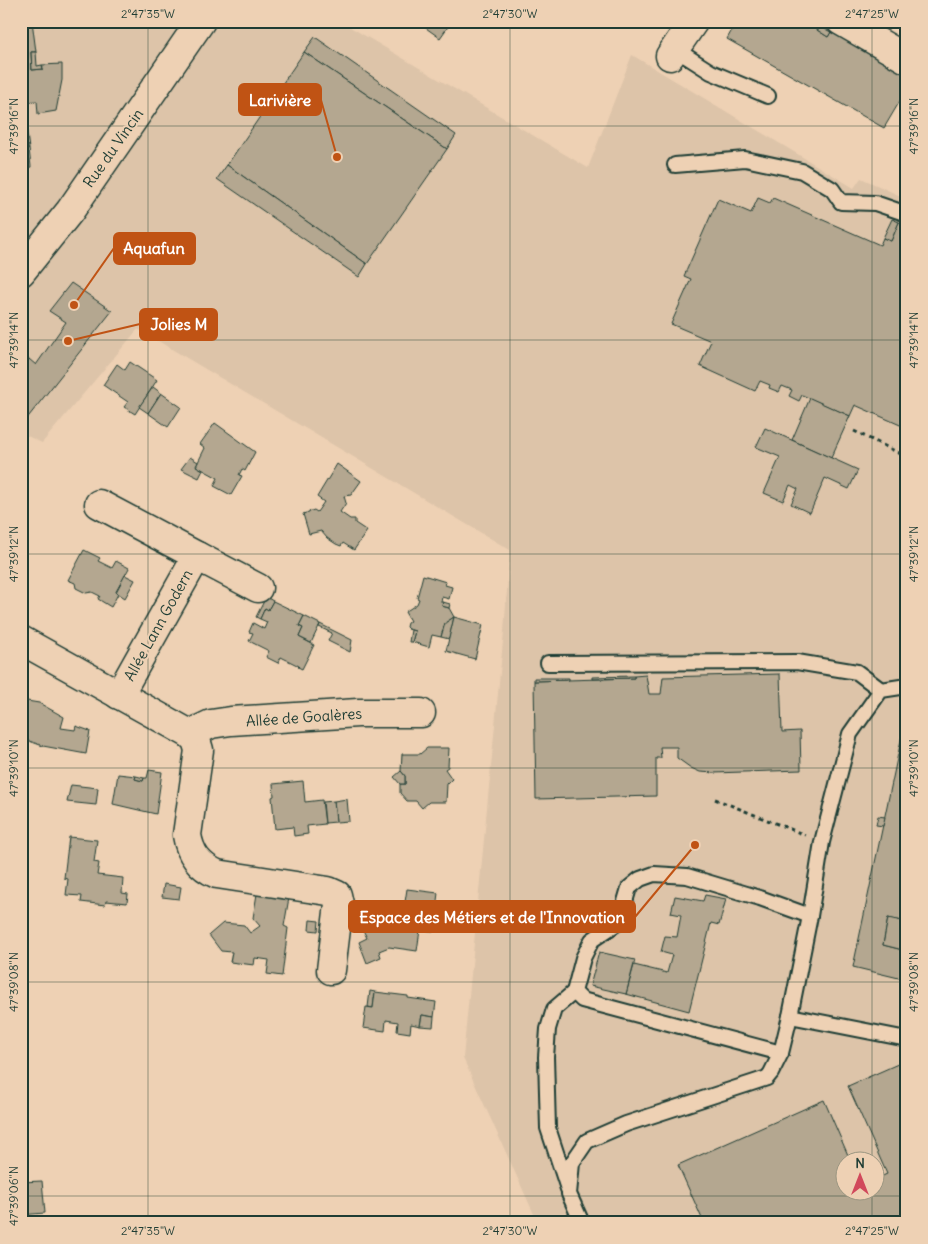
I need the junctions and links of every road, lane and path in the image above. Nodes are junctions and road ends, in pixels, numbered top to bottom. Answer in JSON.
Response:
{"nodes":[{"id":1,"x":694,"y":21,"type":"edge"},
{"id":2,"x":841,"y":21,"type":"edge"},
{"id":3,"x":196,"y":23,"type":"edge"},
{"id":4,"x":673,"y":53,"type":"joint"},
{"id":5,"x":907,"y":59,"type":"edge"},
{"id":6,"x":768,"y":96,"type":"dead end"},
{"id":7,"x":675,"y":164,"type":"dead end"},
{"id":8,"x":907,"y":214,"type":"edge"},
{"id":9,"x":21,"y":272,"type":"edge"},
{"id":10,"x":854,"y":431,"type":"dead end"},
{"id":11,"x":907,"y":457,"type":"edge"},
{"id":12,"x":99,"y":504,"type":"dead end"},
{"id":13,"x":197,"y":556,"type":"junction"},
{"id":14,"x":258,"y":588,"type":"dead end"},
{"id":15,"x":21,"y":640,"type":"edge"},
{"id":16,"x":548,"y":663,"type":"dead end"},
{"id":17,"x":907,"y":686,"type":"edge"},
{"id":18,"x":881,"y":690,"type":"junction"},
{"id":19,"x":119,"y":695,"type":"junction"},
{"id":20,"x":421,"y":713,"type":"dead end"},
{"id":21,"x":190,"y":734,"type":"junction"},
{"id":22,"x":715,"y":799,"type":"dead end"},
{"id":23,"x":822,"y":842,"type":"junction"},
{"id":24,"x":810,"y":916,"type":"junction"},
{"id":25,"x":331,"y":970,"type":"dead end"},
{"id":26,"x":574,"y":992,"type":"junction"},
{"id":27,"x":790,"y":1016,"type":"junction"},
{"id":28,"x":907,"y":1039,"type":"edge"},
{"id":29,"x":781,"y":1053,"type":"junction"},
{"id":30,"x":570,"y":1194,"type":"junction"},
{"id":31,"x":582,"y":1223,"type":"edge"}],
"edges":[{"from":1,"to":4,"type":"street"},
{"from":2,"to":5,"type":"street"},
{"from":3,"to":9,"type":"street","name":"Rue du Vincin"},
{"from":4,"to":6,"type":"lane"},
{"from":7,"to":8,"type":"lane"},
{"from":10,"to":11,"type":"path"},
{"from":12,"to":13,"type":"street","name":"Allée Lann Godern"},
{"from":13,"to":14,"type":"street","name":"Allée Lann Godern"},
{"from":13,"to":19,"type":"street","name":"Allée Lann Godern"},
{"from":15,"to":19,"type":"street"},
{"from":16,"to":18,"type":"lane"},
{"from":17,"to":18,"type":"lane"},
{"from":18,"to":23,"type":"lane"},
{"from":19,"to":21,"type":"street"},
{"from":20,"to":21,"type":"street","name":"Allée de Goalères"},
{"from":21,"to":25,"type":"street"},
{"from":22,"to":23,"type":"path"},
{"from":23,"to":24,"type":"lane"},
{"from":24,"to":26,"type":"lane"},
{"from":24,"to":27,"type":"lane"},
{"from":26,"to":29,"type":"lane"},
{"from":26,"to":30,"type":"lane"},
{"from":27,"to":28,"type":"lane"},
{"from":27,"to":29,"type":"lane"},
{"from":29,"to":30,"type":"lane"},
{"from":30,"to":31,"type":"lane"}]}
